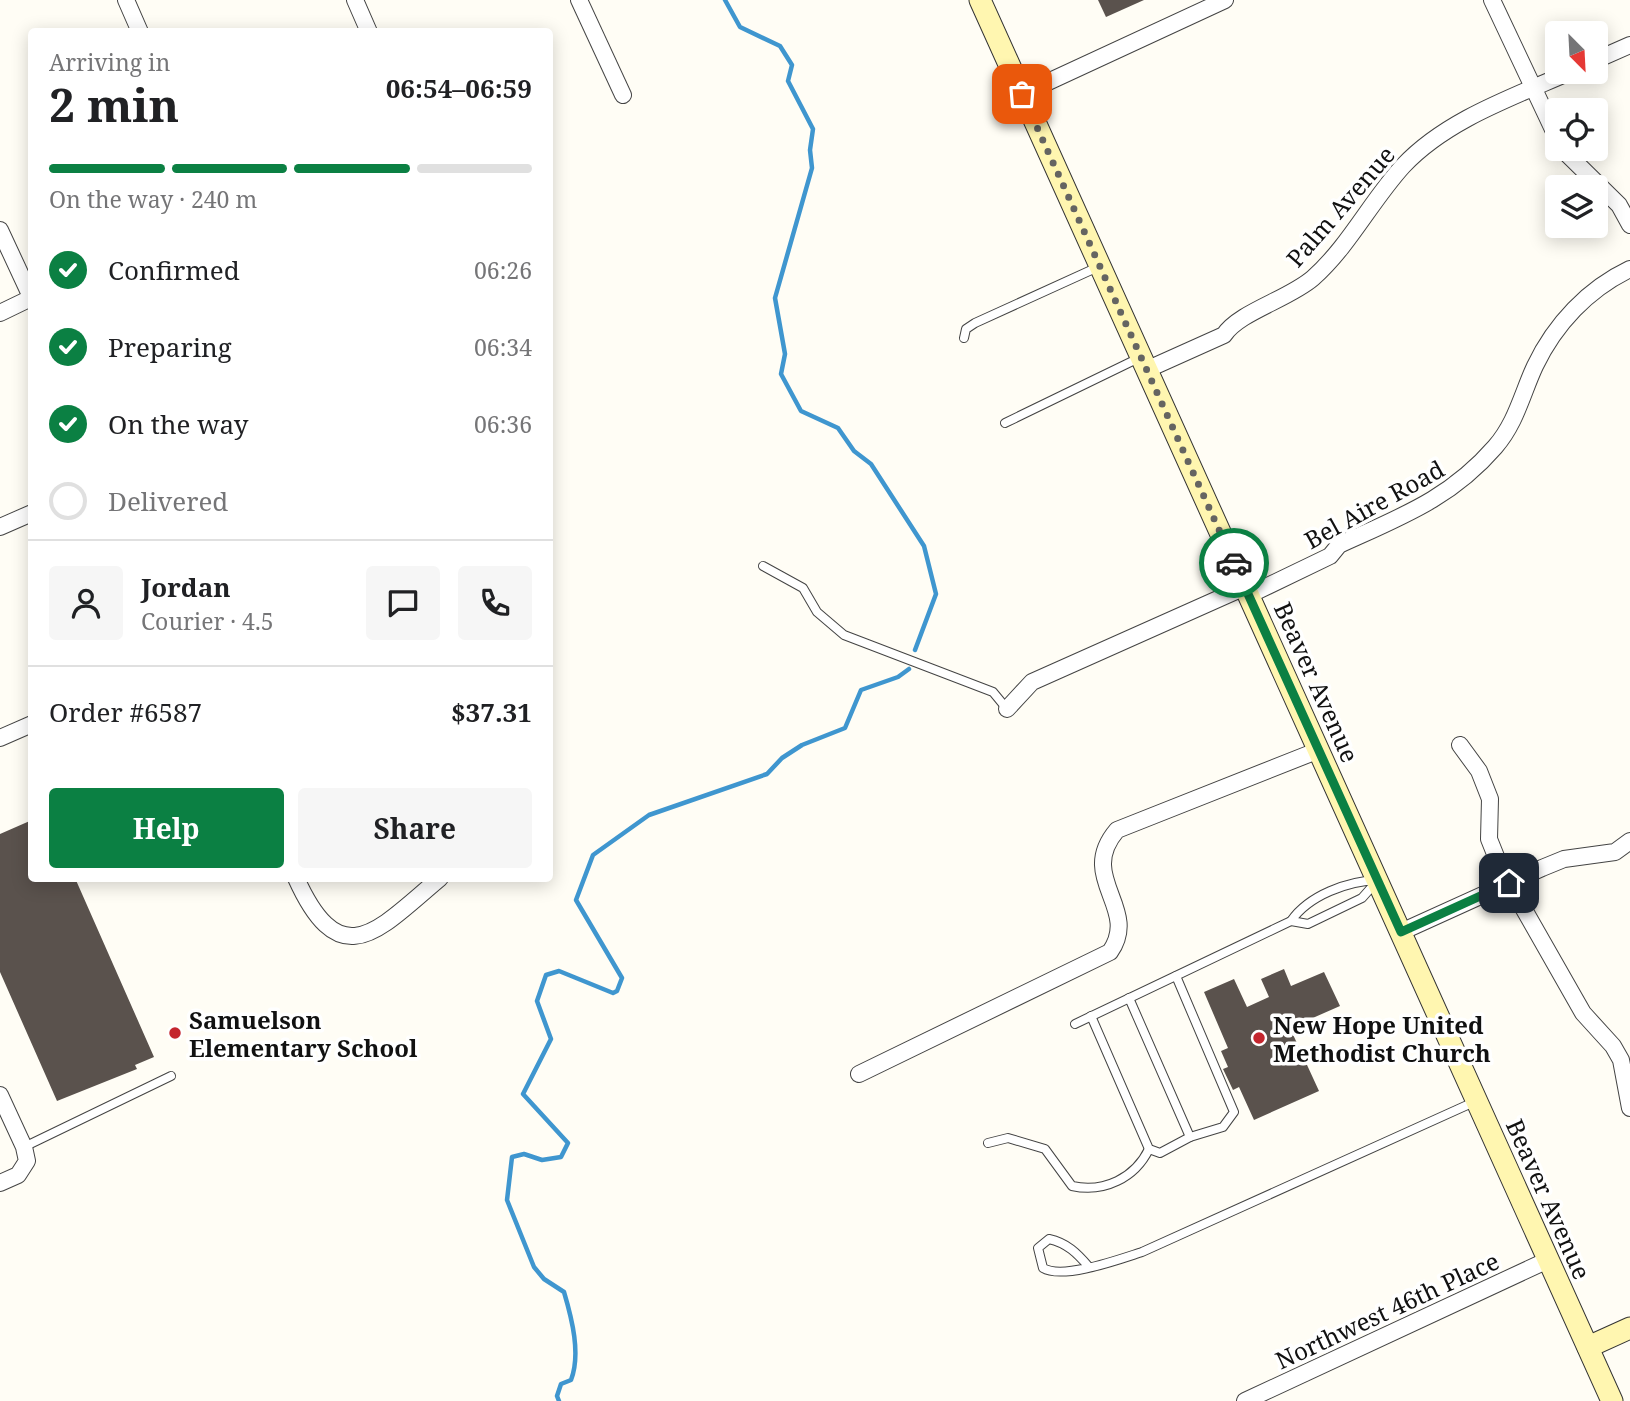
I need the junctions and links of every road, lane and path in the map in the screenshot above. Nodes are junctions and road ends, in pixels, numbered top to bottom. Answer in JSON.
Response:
{"nodes":[{"id":1,"x":126,"y":0,"type":"edge"},
{"id":2,"x":355,"y":0,"type":"edge"},
{"id":3,"x":579,"y":0,"type":"edge"},
{"id":4,"x":979,"y":0,"type":"edge"},
{"id":5,"x":1225,"y":0,"type":"edge"},
{"id":6,"x":1492,"y":0,"type":"edge"},
{"id":7,"x":138,"y":28,"type":"edge"},
{"id":8,"x":367,"y":28,"type":"edge"},
{"id":9,"x":1630,"y":45,"type":"edge"},
{"id":10,"x":1608,"y":55,"type":"edge"},
{"id":11,"x":1545,"y":83,"type":"edge"},
{"id":12,"x":1533,"y":88,"type":"junction"},
{"id":13,"x":1022,"y":94,"type":"junction"},
{"id":14,"x":623,"y":95,"type":"dead end"},
{"id":15,"x":1545,"y":113,"type":"edge"},
{"id":16,"x":1575,"y":161,"type":"edge"},
{"id":17,"x":1630,"y":225,"type":"edge"},
{"id":18,"x":0,"y":230,"type":"edge"},
{"id":19,"x":1100,"y":265,"type":"junction"},
{"id":20,"x":1630,"y":269,"type":"edge"},
{"id":21,"x":28,"y":291,"type":"edge"},
{"id":22,"x":28,"y":299,"type":"edge"},
{"id":23,"x":0,"y":313,"type":"edge"},
{"id":24,"x":964,"y":338,"type":"dead end"},
{"id":25,"x":1144,"y":363,"type":"junction"},
{"id":26,"x":1005,"y":423,"type":"dead end"},
{"id":27,"x":28,"y":515,"type":"edge"},
{"id":28,"x":0,"y":527,"type":"edge"},
{"id":29,"x":763,"y":566,"type":"dead end"},
{"id":30,"x":1247,"y":591,"type":"junction"},
{"id":31,"x":1007,"y":709,"type":"joint"},
{"id":32,"x":28,"y":726,"type":"edge"},
{"id":33,"x":0,"y":738,"type":"edge"},
{"id":34,"x":1460,"y":745,"type":"dead end"},
{"id":35,"x":1319,"y":750,"type":"junction"},
{"id":36,"x":1630,"y":841,"type":"edge"},
{"id":37,"x":1378,"y":880,"type":"junction"},
{"id":38,"x":298,"y":882,"type":"edge"},
{"id":39,"x":435,"y":882,"type":"edge"},
{"id":40,"x":1509,"y":883,"type":"junction"},
{"id":41,"x":1291,"y":921,"type":"junction"},
{"id":42,"x":1401,"y":932,"type":"junction"},
{"id":43,"x":1175,"y":976,"type":"junction"},
{"id":44,"x":1129,"y":998,"type":"junction"},
{"id":45,"x":1091,"y":1016,"type":"junction"},
{"id":46,"x":1075,"y":1024,"type":"dead end"},
{"id":47,"x":859,"y":1074,"type":"dead end"},
{"id":48,"x":171,"y":1076,"type":"dead end"},
{"id":49,"x":0,"y":1095,"type":"edge"},
{"id":50,"x":1477,"y":1101,"type":"junction"},
{"id":51,"x":1630,"y":1108,"type":"edge"},
{"id":52,"x":1190,"y":1137,"type":"junction"},
{"id":53,"x":988,"y":1143,"type":"dead end"},
{"id":54,"x":24,"y":1147,"type":"junction"},
{"id":55,"x":1149,"y":1149,"type":"junction"},
{"id":56,"x":6,"y":1181,"type":"edge"},
{"id":57,"x":1548,"y":1260,"type":"junction"},
{"id":58,"x":1089,"y":1267,"type":"junction"},
{"id":59,"x":1630,"y":1328,"type":"edge"},
{"id":60,"x":1588,"y":1347,"type":"junction"},
{"id":61,"x":1245,"y":1401,"type":"edge"},
{"id":62,"x":1612,"y":1401,"type":"edge"}],
"edges":[{"from":1,"to":7,"type":"street"},
{"from":2,"to":8,"type":"street"},
{"from":3,"to":14,"type":"street"},
{"from":4,"to":13,"type":"main road","name":"Beaver Avenue"},
{"from":5,"to":13,"type":"street"},
{"from":6,"to":12,"type":"street"},
{"from":9,"to":10,"type":"street"},
{"from":11,"to":12,"type":"street","name":"Palm Avenue"},
{"from":12,"to":15,"type":"street"},
{"from":12,"to":25,"type":"street","name":"Palm Avenue"},
{"from":13,"to":19,"type":"main road","name":"Beaver Avenue"},
{"from":16,"to":17,"type":"street"},
{"from":18,"to":21,"type":"street"},
{"from":19,"to":24,"type":"lane"},
{"from":19,"to":25,"type":"main road","name":"Beaver Avenue"},
{"from":20,"to":30,"type":"street","name":"Bel Aire Road"},
{"from":22,"to":23,"type":"street"},
{"from":25,"to":26,"type":"lane"},
{"from":25,"to":30,"type":"main road","name":"Beaver Avenue"},
{"from":27,"to":28,"type":"street"},
{"from":29,"to":31,"type":"lane"},
{"from":30,"to":31,"type":"street","name":"Bel Aire Road"},
{"from":30,"to":35,"type":"main road","name":"Beaver Avenue"},
{"from":32,"to":33,"type":"street"},
{"from":34,"to":40,"type":"street"},
{"from":35,"to":37,"type":"main road","name":"Beaver Avenue"},
{"from":35,"to":47,"type":"street"},
{"from":36,"to":40,"type":"street"},
{"from":37,"to":41,"type":"lane"},
{"from":37,"to":41,"type":"lane"},
{"from":37,"to":42,"type":"main road","name":"Beaver Avenue"},
{"from":38,"to":39,"type":"street"},
{"from":40,"to":42,"type":"street"},
{"from":40,"to":51,"type":"street"},
{"from":41,"to":43,"type":"lane"},
{"from":42,"to":50,"type":"main road","name":"Beaver Avenue"},
{"from":43,"to":44,"type":"lane"},
{"from":43,"to":52,"type":"lane"},
{"from":44,"to":45,"type":"lane"},
{"from":44,"to":52,"type":"lane"},
{"from":45,"to":46,"type":"lane"},
{"from":45,"to":55,"type":"lane"},
{"from":48,"to":54,"type":"lane"},
{"from":49,"to":54,"type":"street"},
{"from":50,"to":57,"type":"main road","name":"Beaver Avenue"},
{"from":50,"to":58,"type":"lane"},
{"from":52,"to":55,"type":"lane"},
{"from":53,"to":55,"type":"lane"},
{"from":54,"to":56,"type":"street"},
{"from":57,"to":60,"type":"main road","name":"Beaver Avenue"},
{"from":57,"to":61,"type":"street","name":"Northwest 46th Place"},
{"from":58,"to":58,"type":"lane"},
{"from":59,"to":60,"type":"main road"},
{"from":60,"to":62,"type":"main road","name":"Beaver Avenue"}]}
